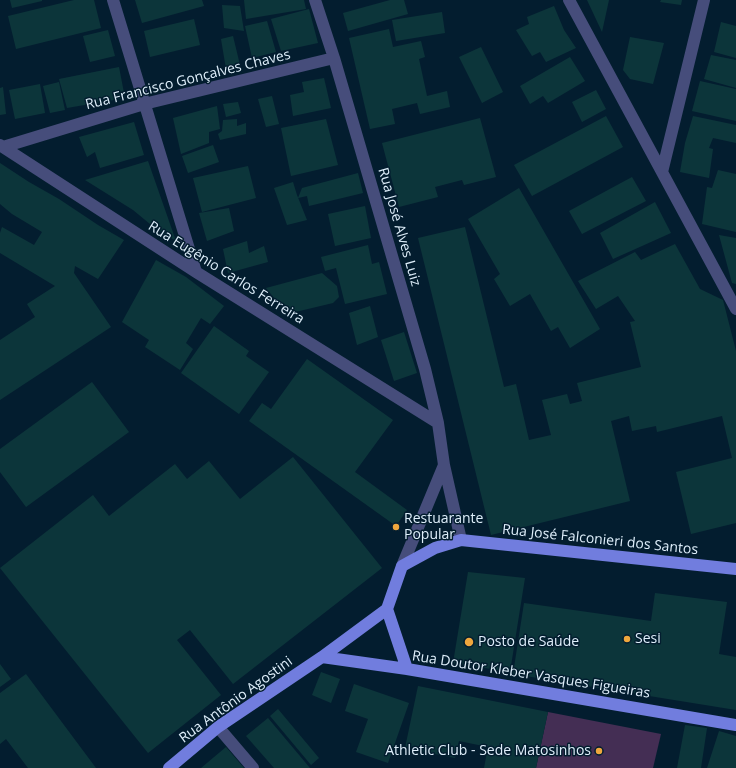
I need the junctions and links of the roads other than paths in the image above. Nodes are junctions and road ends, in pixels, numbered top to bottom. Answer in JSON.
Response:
{"nodes":[{"id":1,"x":113,"y":0,"type":"edge"},
{"id":2,"x":315,"y":0,"type":"edge"},
{"id":3,"x":569,"y":0,"type":"edge"},
{"id":4,"x":704,"y":0,"type":"edge"},
{"id":5,"x":334,"y":58,"type":"junction"},
{"id":6,"x":144,"y":104,"type":"junction"},
{"id":7,"x":1,"y":146,"type":"edge"},
{"id":8,"x":662,"y":172,"type":"junction"},
{"id":9,"x":196,"y":272,"type":"junction"},
{"id":10,"x":736,"y":309,"type":"edge"},
{"id":11,"x":438,"y":423,"type":"junction"},
{"id":12,"x":444,"y":465,"type":"junction"},
{"id":13,"x":461,"y":540,"type":"junction"},
{"id":14,"x":402,"y":566,"type":"junction"},
{"id":15,"x":736,"y":569,"type":"edge"},
{"id":16,"x":387,"y":609,"type":"junction"},
{"id":17,"x":322,"y":657,"type":"junction"},
{"id":18,"x":407,"y":669,"type":"junction"},
{"id":19,"x":736,"y":725,"type":"edge"},
{"id":20,"x":218,"y":727,"type":"junction"},
{"id":21,"x":169,"y":768,"type":"edge"},
{"id":22,"x":253,"y":768,"type":"edge"}],
"edges":[{"from":1,"to":6,"type":"street"},
{"from":2,"to":5,"type":"street","name":"Rua José Alves Luiz"},
{"from":3,"to":8,"type":"street"},
{"from":4,"to":8,"type":"street"},
{"from":5,"to":6,"type":"street","name":"Rua Francisco Gonçalves Chaves"},
{"from":5,"to":11,"type":"street","name":"Rua José Alves Luiz"},
{"from":6,"to":7,"type":"street","name":"Rua Francisco Gonçalves Chaves"},
{"from":6,"to":9,"type":"street"},
{"from":7,"to":9,"type":"street","name":"Rua Eugênio Carlos Ferreira"},
{"from":8,"to":10,"type":"street"},
{"from":9,"to":11,"type":"street","name":"Rua Eugênio Carlos Ferreira"},
{"from":11,"to":12,"type":"street","name":"Rua José Alves Luiz"},
{"from":12,"to":13,"type":"street","name":"Rua José Alves Luiz"},
{"from":12,"to":14,"type":"street"},
{"from":13,"to":14,"type":"main road"},
{"from":13,"to":15,"type":"main road","name":"Rua José Falconieri dos Santos"},
{"from":14,"to":16,"type":"main road"},
{"from":16,"to":17,"type":"main road","name":"Rua Antônio Agostini"},
{"from":16,"to":18,"type":"main road"},
{"from":17,"to":18,"type":"main road","name":"Rua Doutor Kleber Vasques Figueiras"},
{"from":17,"to":20,"type":"main road","name":"Rua Antônio Agostini"},
{"from":18,"to":19,"type":"main road","name":"Rua Doutor Kleber Vasques Figueiras"},
{"from":20,"to":21,"type":"main road","name":"Rua Antônio Agostini"},
{"from":20,"to":22,"type":"street"}]}
